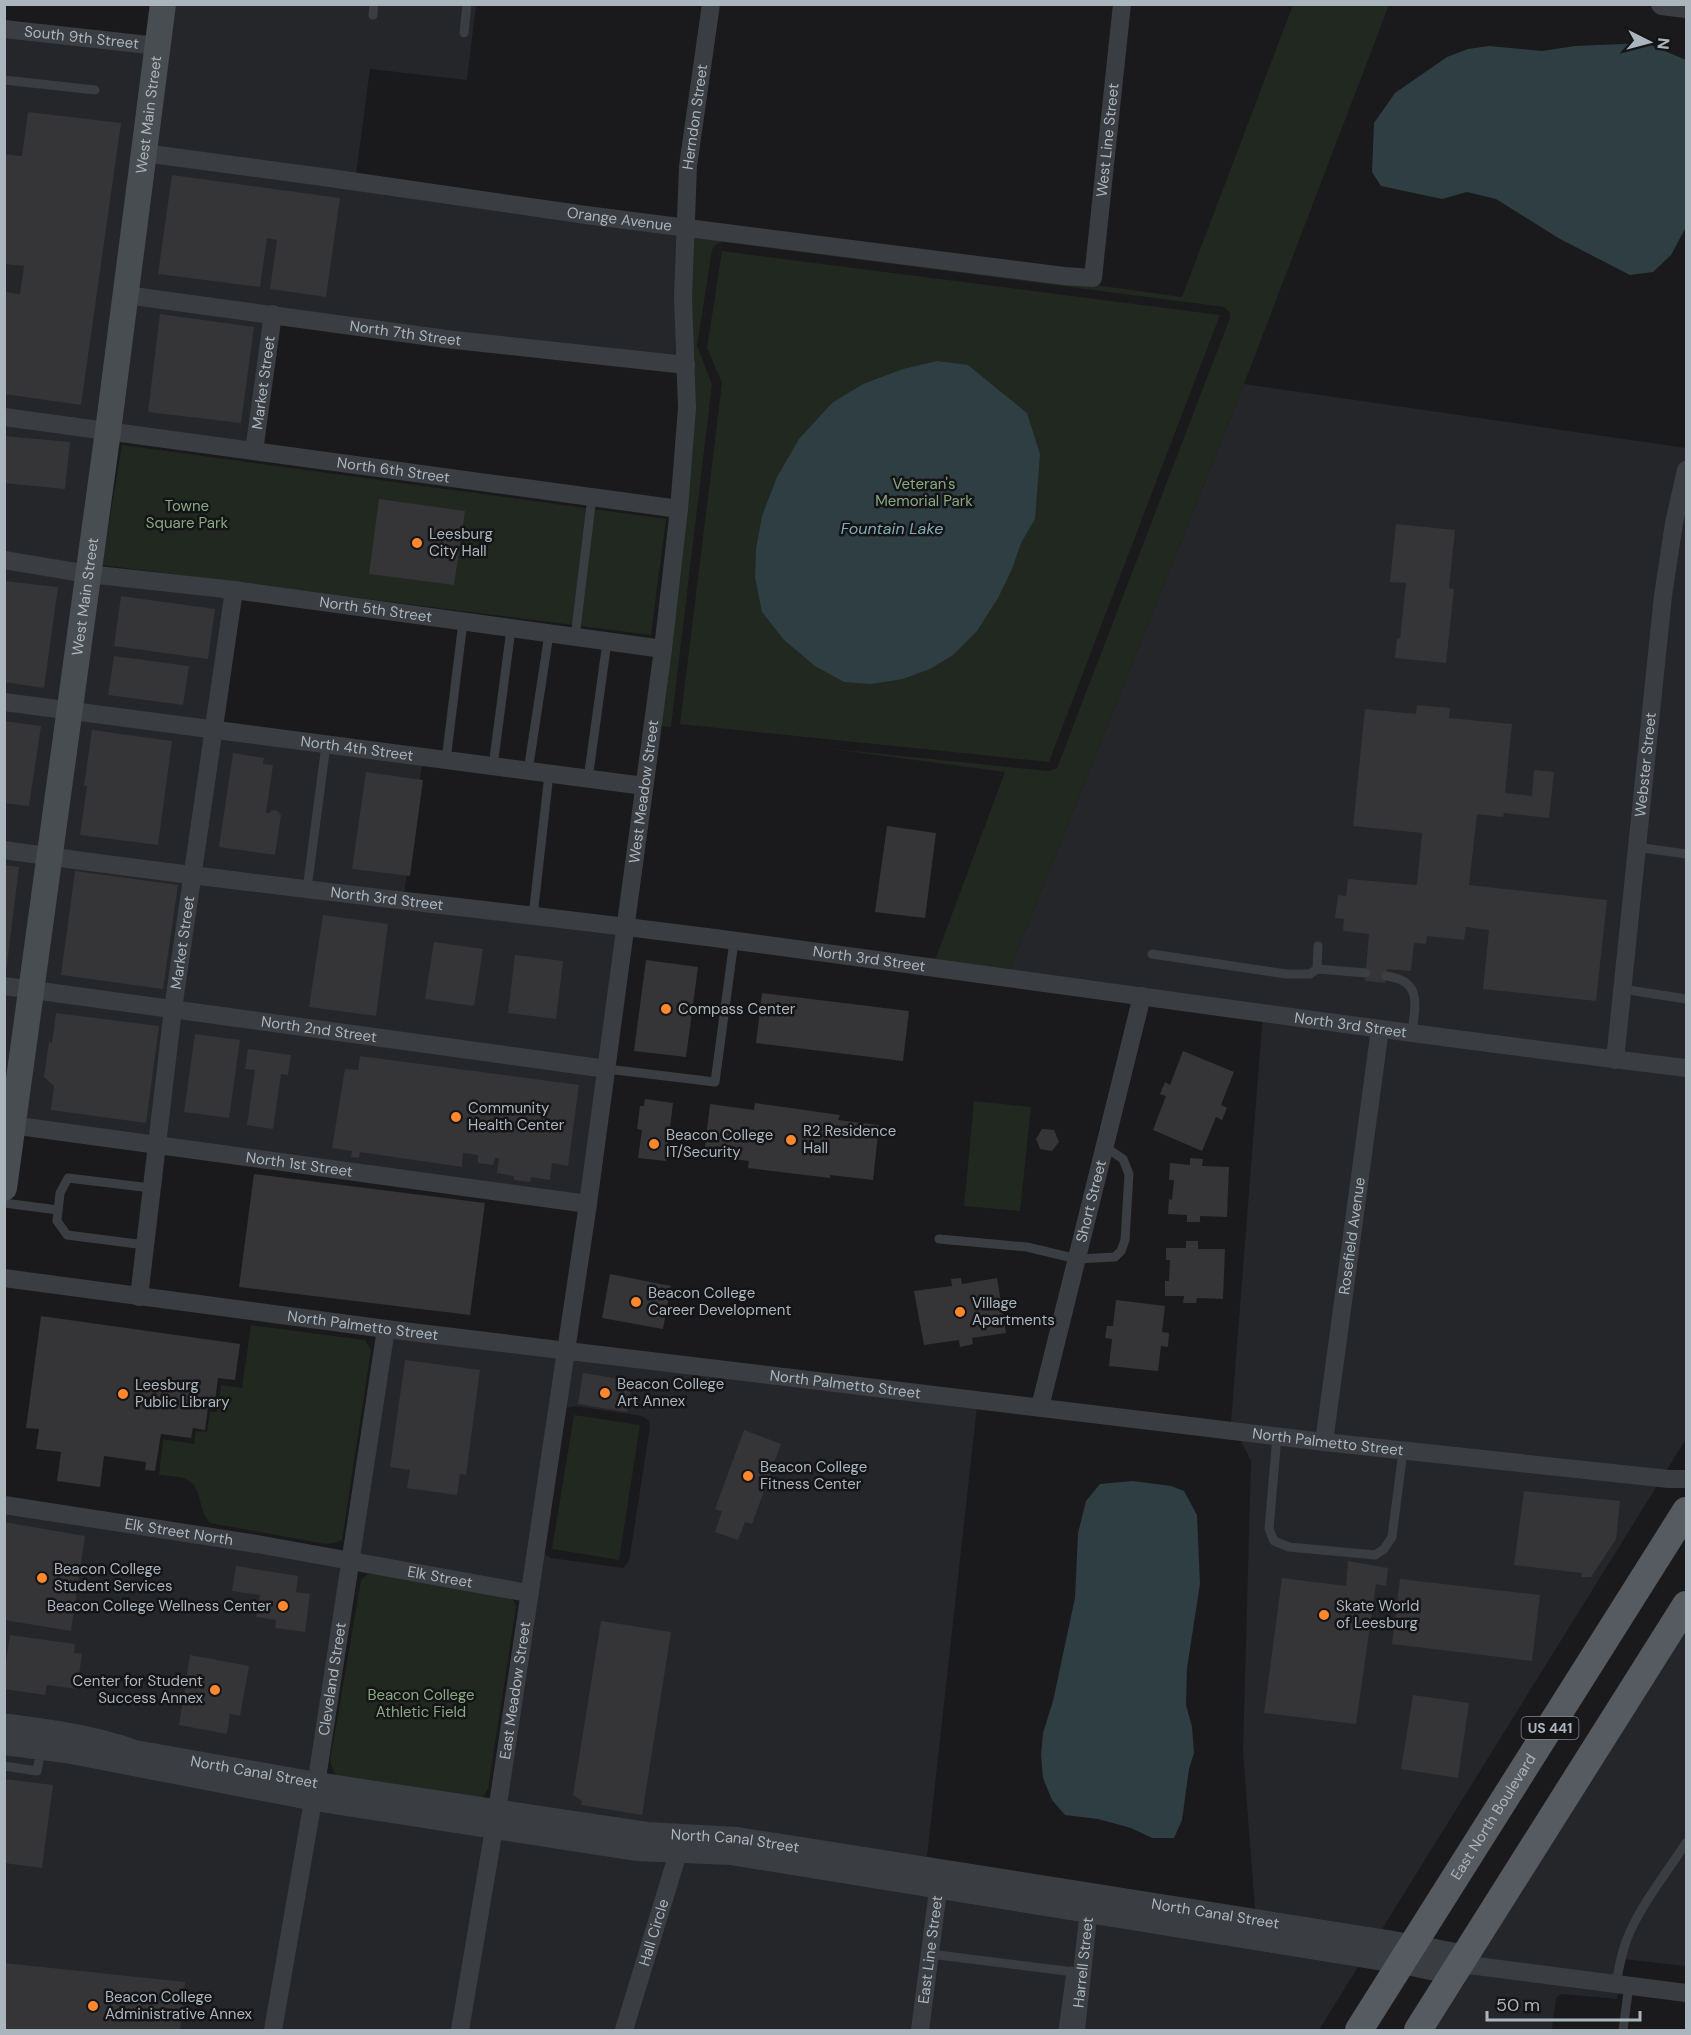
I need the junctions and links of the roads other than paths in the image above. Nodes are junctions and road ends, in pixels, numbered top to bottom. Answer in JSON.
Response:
{"nodes":[{"id":1,"x":163,"y":4,"type":"edge"},
{"id":2,"x":374,"y":4,"type":"edge"},
{"id":3,"x":467,"y":4,"type":"edge"},
{"id":4,"x":711,"y":4,"type":"edge"},
{"id":5,"x":1122,"y":4,"type":"edge"},
{"id":6,"x":1662,"y":4,"type":"edge"},
{"id":7,"x":1686,"y":7,"type":"edge"},
{"id":8,"x":373,"y":15,"type":"dead end"},
{"id":9,"x":4,"y":29,"type":"edge"},
{"id":10,"x":464,"y":33,"type":"dead end"},
{"id":11,"x":158,"y":46,"type":"junction"},
{"id":12,"x":4,"y":80,"type":"edge"},
{"id":13,"x":95,"y":90,"type":"dead end"},
{"id":14,"x":144,"y":153,"type":"junction"},
{"id":15,"x":684,"y":228,"type":"junction"},
{"id":16,"x":1094,"y":276,"type":"joint"},
{"id":17,"x":126,"y":295,"type":"junction"},
{"id":18,"x":273,"y":314,"type":"junction"},
{"id":19,"x":686,"y":365,"type":"junction"},
{"id":20,"x":4,"y":417,"type":"edge"},
{"id":21,"x":108,"y":431,"type":"junction"},
{"id":22,"x":254,"y":451,"type":"junction"},
{"id":23,"x":1686,"y":470,"type":"edge"},
{"id":24,"x":592,"y":497,"type":"junction"},
{"id":25,"x":679,"y":509,"type":"junction"},
{"id":26,"x":4,"y":561,"type":"edge"},
{"id":27,"x":88,"y":573,"type":"junction"},
{"id":28,"x":234,"y":590,"type":"junction"},
{"id":29,"x":463,"y":622,"type":"junction"},
{"id":30,"x":511,"y":629,"type":"junction"},
{"id":31,"x":549,"y":634,"type":"junction"},
{"id":32,"x":575,"y":637,"type":"junction"},
{"id":33,"x":607,"y":642,"type":"junction"},
{"id":34,"x":663,"y":650,"type":"junction"},
{"id":35,"x":4,"y":702,"type":"edge"},
{"id":36,"x":70,"y":710,"type":"junction"},
{"id":37,"x":213,"y":729,"type":"junction"},
{"id":38,"x":326,"y":745,"type":"junction"},
{"id":39,"x":446,"y":760,"type":"junction"},
{"id":40,"x":493,"y":766,"type":"junction"},
{"id":41,"x":528,"y":771,"type":"junction"},
{"id":42,"x":549,"y":774,"type":"junction"},
{"id":43,"x":588,"y":778,"type":"junction"},
{"id":44,"x":644,"y":786,"type":"junction"},
{"id":45,"x":1636,"y":847,"type":"junction"},
{"id":46,"x":4,"y":850,"type":"edge"},
{"id":47,"x":1686,"y":854,"type":"edge"},
{"id":48,"x":50,"y":856,"type":"junction"},
{"id":49,"x":192,"y":875,"type":"junction"},
{"id":50,"x":307,"y":889,"type":"junction"},
{"id":51,"x":533,"y":916,"type":"junction"},
{"id":52,"x":626,"y":927,"type":"junction"},
{"id":53,"x":734,"y":941,"type":"junction"},
{"id":54,"x":1318,"y":946,"type":"dead end"},
{"id":55,"x":1152,"y":954,"type":"dead end"},
{"id":56,"x":1317,"y":969,"type":"junction"},
{"id":57,"x":1366,"y":973,"type":"dead end"},
{"id":58,"x":1386,"y":976,"type":"dead end"},
{"id":59,"x":4,"y":986,"type":"edge"},
{"id":60,"x":1622,"y":989,"type":"junction"},
{"id":61,"x":31,"y":990,"type":"junction"},
{"id":62,"x":1142,"y":996,"type":"junction"},
{"id":63,"x":1686,"y":999,"type":"edge"},
{"id":64,"x":173,"y":1010,"type":"junction"},
{"id":65,"x":1380,"y":1029,"type":"junction"},
{"id":66,"x":1412,"y":1033,"type":"junction"},
{"id":67,"x":1615,"y":1060,"type":"junction"},
{"id":68,"x":1686,"y":1068,"type":"edge"},
{"id":69,"x":606,"y":1069,"type":"junction"},
{"id":70,"x":9,"y":1125,"type":"edge"},
{"id":71,"x":156,"y":1145,"type":"junction"},
{"id":72,"x":1105,"y":1147,"type":"junction"},
{"id":73,"x":4,"y":1188,"type":"edge"},
{"id":74,"x":151,"y":1188,"type":"junction"},
{"id":75,"x":4,"y":1203,"type":"edge"},
{"id":76,"x":588,"y":1204,"type":"junction"},
{"id":77,"x":58,"y":1210,"type":"junction"},
{"id":78,"x":939,"y":1239,"type":"dead end"},
{"id":79,"x":145,"y":1245,"type":"junction"},
{"id":80,"x":1077,"y":1259,"type":"junction"},
{"id":81,"x":4,"y":1278,"type":"edge"},
{"id":82,"x":139,"y":1297,"type":"junction"},
{"id":83,"x":386,"y":1329,"type":"junction"},
{"id":84,"x":565,"y":1350,"type":"junction"},
{"id":85,"x":1040,"y":1407,"type":"junction"},
{"id":86,"x":1277,"y":1436,"type":"junction"},
{"id":87,"x":1324,"y":1442,"type":"junction"},
{"id":88,"x":1403,"y":1451,"type":"junction"},
{"id":89,"x":1686,"y":1479,"type":"edge"},
{"id":90,"x":4,"y":1505,"type":"edge"},
{"id":91,"x":1686,"y":1511,"type":"edge"},
{"id":92,"x":352,"y":1560,"type":"junction"},
{"id":93,"x":528,"y":1593,"type":"junction"},
{"id":94,"x":1686,"y":1605,"type":"edge"},
{"id":95,"x":4,"y":1724,"type":"edge"},
{"id":96,"x":43,"y":1739,"type":"junction"},
{"id":97,"x":4,"y":1743,"type":"edge"},
{"id":98,"x":4,"y":1766,"type":"edge"},
{"id":99,"x":315,"y":1792,"type":"junction"},
{"id":100,"x":496,"y":1819,"type":"junction"},
{"id":101,"x":1686,"y":1843,"type":"edge"},
{"id":102,"x":681,"y":1844,"type":"junction"},
{"id":103,"x":940,"y":1879,"type":"junction"},
{"id":104,"x":1090,"y":1903,"type":"junction"},
{"id":105,"x":930,"y":1954,"type":"junction"},
{"id":106,"x":1408,"y":1954,"type":"junction"},
{"id":107,"x":1461,"y":1965,"type":"junction"},
{"id":108,"x":1076,"y":1972,"type":"junction"},
{"id":109,"x":1622,"y":1985,"type":"junction"},
{"id":110,"x":1686,"y":1993,"type":"edge"},
{"id":111,"x":273,"y":2031,"type":"edge"},
{"id":112,"x":460,"y":2031,"type":"edge"},
{"id":113,"x":624,"y":2031,"type":"edge"},
{"id":114,"x":920,"y":2031,"type":"edge"},
{"id":115,"x":1063,"y":2031,"type":"edge"},
{"id":116,"x":1076,"y":2031,"type":"edge"},
{"id":117,"x":1359,"y":2031,"type":"edge"},
{"id":118,"x":1418,"y":2031,"type":"edge"},
{"id":119,"x":1623,"y":2031,"type":"edge"}],
"edges":[{"from":1,"to":11,"type":"main road","name":"West Main Street"},
{"from":2,"to":8,"type":"lane"},
{"from":3,"to":10,"type":"lane"},
{"from":4,"to":15,"type":"street","name":"Herndon Street"},
{"from":5,"to":16,"type":"street","name":"West Line Street"},
{"from":6,"to":7,"type":"street"},
{"from":9,"to":11,"type":"street","name":"South 9th Street"},
{"from":11,"to":14,"type":"main road","name":"West Main Street"},
{"from":12,"to":13,"type":"lane"},
{"from":14,"to":15,"type":"street","name":"Orange Avenue"},
{"from":14,"to":17,"type":"main road","name":"West Main Street"},
{"from":15,"to":16,"type":"street","name":"Orange Avenue"},
{"from":15,"to":19,"type":"street","name":"West Meadow Street"},
{"from":17,"to":18,"type":"street","name":"North 7th Street"},
{"from":17,"to":21,"type":"main road","name":"West Main Street"},
{"from":18,"to":19,"type":"street","name":"North 7th Street"},
{"from":18,"to":22,"type":"street","name":"Market Street"},
{"from":19,"to":25,"type":"street","name":"West Meadow Street"},
{"from":20,"to":21,"type":"street","name":"North 6th Street"},
{"from":21,"to":22,"type":"street","name":"North 6th Street"},
{"from":21,"to":27,"type":"main road","name":"West Main Street"},
{"from":22,"to":24,"type":"street","name":"North 6th Street"},
{"from":23,"to":45,"type":"street","name":"Webster Street"},
{"from":24,"to":25,"type":"street","name":"North 6th Street"},
{"from":24,"to":32,"type":"lane"},
{"from":25,"to":34,"type":"street","name":"West Meadow Street"},
{"from":26,"to":27,"type":"street","name":"North 5th Street"},
{"from":27,"to":28,"type":"street","name":"North 5th Street"},
{"from":27,"to":36,"type":"main road","name":"West Main Street"},
{"from":28,"to":29,"type":"street","name":"North 5th Street"},
{"from":28,"to":37,"type":"street","name":"Market Street"},
{"from":29,"to":30,"type":"street","name":"North 5th Street"},
{"from":29,"to":39,"type":"lane"},
{"from":30,"to":31,"type":"street","name":"North 5th Street"},
{"from":30,"to":40,"type":"lane"},
{"from":31,"to":32,"type":"street","name":"North 5th Street"},
{"from":31,"to":41,"type":"lane"},
{"from":32,"to":33,"type":"street","name":"North 5th Street"},
{"from":33,"to":34,"type":"street","name":"North 5th Street"},
{"from":33,"to":43,"type":"lane"},
{"from":34,"to":44,"type":"street","name":"West Meadow Street"},
{"from":35,"to":36,"type":"street","name":"North 4th Street"},
{"from":36,"to":37,"type":"street","name":"North 4th Street"},
{"from":36,"to":48,"type":"main road","name":"West Main Street"},
{"from":37,"to":38,"type":"street","name":"North 4th Street"},
{"from":37,"to":49,"type":"street","name":"Market Street"},
{"from":38,"to":39,"type":"street","name":"North 4th Street"},
{"from":38,"to":50,"type":"lane"},
{"from":39,"to":40,"type":"street","name":"North 4th Street"},
{"from":40,"to":41,"type":"street","name":"North 4th Street"},
{"from":41,"to":42,"type":"street","name":"North 4th Street"},
{"from":42,"to":43,"type":"street","name":"North 4th Street"},
{"from":42,"to":51,"type":"lane"},
{"from":43,"to":44,"type":"street","name":"North 4th Street"},
{"from":44,"to":52,"type":"street","name":"West Meadow Street"},
{"from":45,"to":47,"type":"lane"},
{"from":45,"to":60,"type":"street","name":"Webster Street"},
{"from":46,"to":48,"type":"street","name":"North 3rd Street"},
{"from":48,"to":49,"type":"street","name":"North 3rd Street"},
{"from":48,"to":61,"type":"main road","name":"West Main Street"},
{"from":49,"to":50,"type":"street","name":"North 3rd Street"},
{"from":49,"to":64,"type":"street","name":"Market Street"},
{"from":50,"to":51,"type":"street","name":"North 3rd Street"},
{"from":51,"to":52,"type":"street","name":"North 3rd Street"},
{"from":52,"to":53,"type":"street","name":"North 3rd Street"},
{"from":52,"to":69,"type":"street","name":"West Meadow Street"},
{"from":53,"to":62,"type":"street","name":"North 3rd Street"},
{"from":53,"to":69,"type":"lane"},
{"from":54,"to":56,"type":"lane"},
{"from":55,"to":56,"type":"lane"},
{"from":56,"to":57,"type":"lane"},
{"from":58,"to":66,"type":"lane"},
{"from":59,"to":61,"type":"street","name":"North 2nd Street"},
{"from":60,"to":63,"type":"lane"},
{"from":60,"to":67,"type":"street","name":"Webster Street"},
{"from":61,"to":64,"type":"street","name":"North 2nd Street"},
{"from":61,"to":70,"type":"main road","name":"West Main Street"},
{"from":62,"to":65,"type":"street","name":"North 3rd Street"},
{"from":62,"to":72,"type":"street","name":"Short Street"},
{"from":64,"to":69,"type":"street","name":"North 2nd Street"},
{"from":64,"to":71,"type":"street","name":"Market Street"},
{"from":65,"to":66,"type":"street","name":"North 3rd Street"},
{"from":65,"to":87,"type":"street","name":"Rosefield Avenue"},
{"from":66,"to":67,"type":"street","name":"North 3rd Street"},
{"from":67,"to":68,"type":"street","name":"North 3rd Street"},
{"from":69,"to":76,"type":"street","name":"West Meadow Street"},
{"from":70,"to":71,"type":"street","name":"North 1st Street"},
{"from":70,"to":73,"type":"main road","name":"West Main Street"},
{"from":71,"to":74,"type":"street","name":"Market Street"},
{"from":71,"to":76,"type":"street","name":"North 1st Street"},
{"from":72,"to":80,"type":"street","name":"Short Street"},
{"from":72,"to":80,"type":"lane"},
{"from":74,"to":77,"type":"lane"},
{"from":74,"to":79,"type":"street","name":"Market Street"},
{"from":75,"to":77,"type":"lane"},
{"from":76,"to":84,"type":"street","name":"West Meadow Street"},
{"from":77,"to":79,"type":"lane"},
{"from":78,"to":80,"type":"lane"},
{"from":79,"to":82,"type":"street","name":"Market Street"},
{"from":80,"to":85,"type":"street","name":"Short Street"},
{"from":81,"to":82,"type":"street","name":"North Palmetto Street"},
{"from":82,"to":83,"type":"street","name":"North Palmetto Street"},
{"from":83,"to":84,"type":"street","name":"North Palmetto Street"},
{"from":83,"to":92,"type":"street","name":"Cleveland Street"},
{"from":84,"to":85,"type":"street","name":"North Palmetto Street"},
{"from":84,"to":93,"type":"street","name":"East Meadow Street"},
{"from":85,"to":86,"type":"street","name":"North Palmetto Street"},
{"from":86,"to":87,"type":"street","name":"North Palmetto Street"},
{"from":86,"to":88,"type":"lane"},
{"from":87,"to":88,"type":"street","name":"North Palmetto Street"},
{"from":88,"to":89,"type":"street","name":"North Palmetto Street"},
{"from":90,"to":92,"type":"street","name":"Elk Street North"},
{"from":91,"to":106,"type":"main road","name":"East North Boulevard","number":"US 441"},
{"from":92,"to":93,"type":"street","name":"Elk Street"},
{"from":92,"to":99,"type":"street","name":"Cleveland Street"},
{"from":93,"to":100,"type":"street","name":"East Meadow Street"},
{"from":94,"to":107,"type":"main road","number":"US 441"},
{"from":95,"to":96,"type":"street","name":"North Canal Street"},
{"from":96,"to":97,"type":"street"},
{"from":96,"to":98,"type":"lane"},
{"from":96,"to":99,"type":"street","name":"North Canal Street"},
{"from":99,"to":100,"type":"street","name":"North Canal Street"},
{"from":99,"to":111,"type":"street","name":"Cleveland Street"},
{"from":100,"to":102,"type":"street","name":"North Canal Street"},
{"from":100,"to":112,"type":"street","name":"East Meadow Street"},
{"from":101,"to":109,"type":"lane"},
{"from":102,"to":103,"type":"street","name":"North Canal Street"},
{"from":102,"to":113,"type":"street","name":"Hall Circle"},
{"from":103,"to":104,"type":"street","name":"North Canal Street"},
{"from":103,"to":105,"type":"street","name":"East Line Street"},
{"from":104,"to":106,"type":"street","name":"North Canal Street"},
{"from":104,"to":108,"type":"street","name":"Harrell Street"},
{"from":105,"to":108,"type":"lane"},
{"from":105,"to":114,"type":"street","name":"East Line Street"},
{"from":106,"to":107,"type":"street","name":"North Canal Street"},
{"from":106,"to":117,"type":"main road","name":"East North Boulevard","number":"US 441"},
{"from":107,"to":109,"type":"street","name":"North Canal Street"},
{"from":107,"to":118,"type":"main road","number":"US 441"},
{"from":108,"to":115,"type":"lane"},
{"from":108,"to":116,"type":"street","name":"Harrell Street"},
{"from":109,"to":110,"type":"street","name":"North Canal Street"},
{"from":109,"to":119,"type":"lane"}]}
